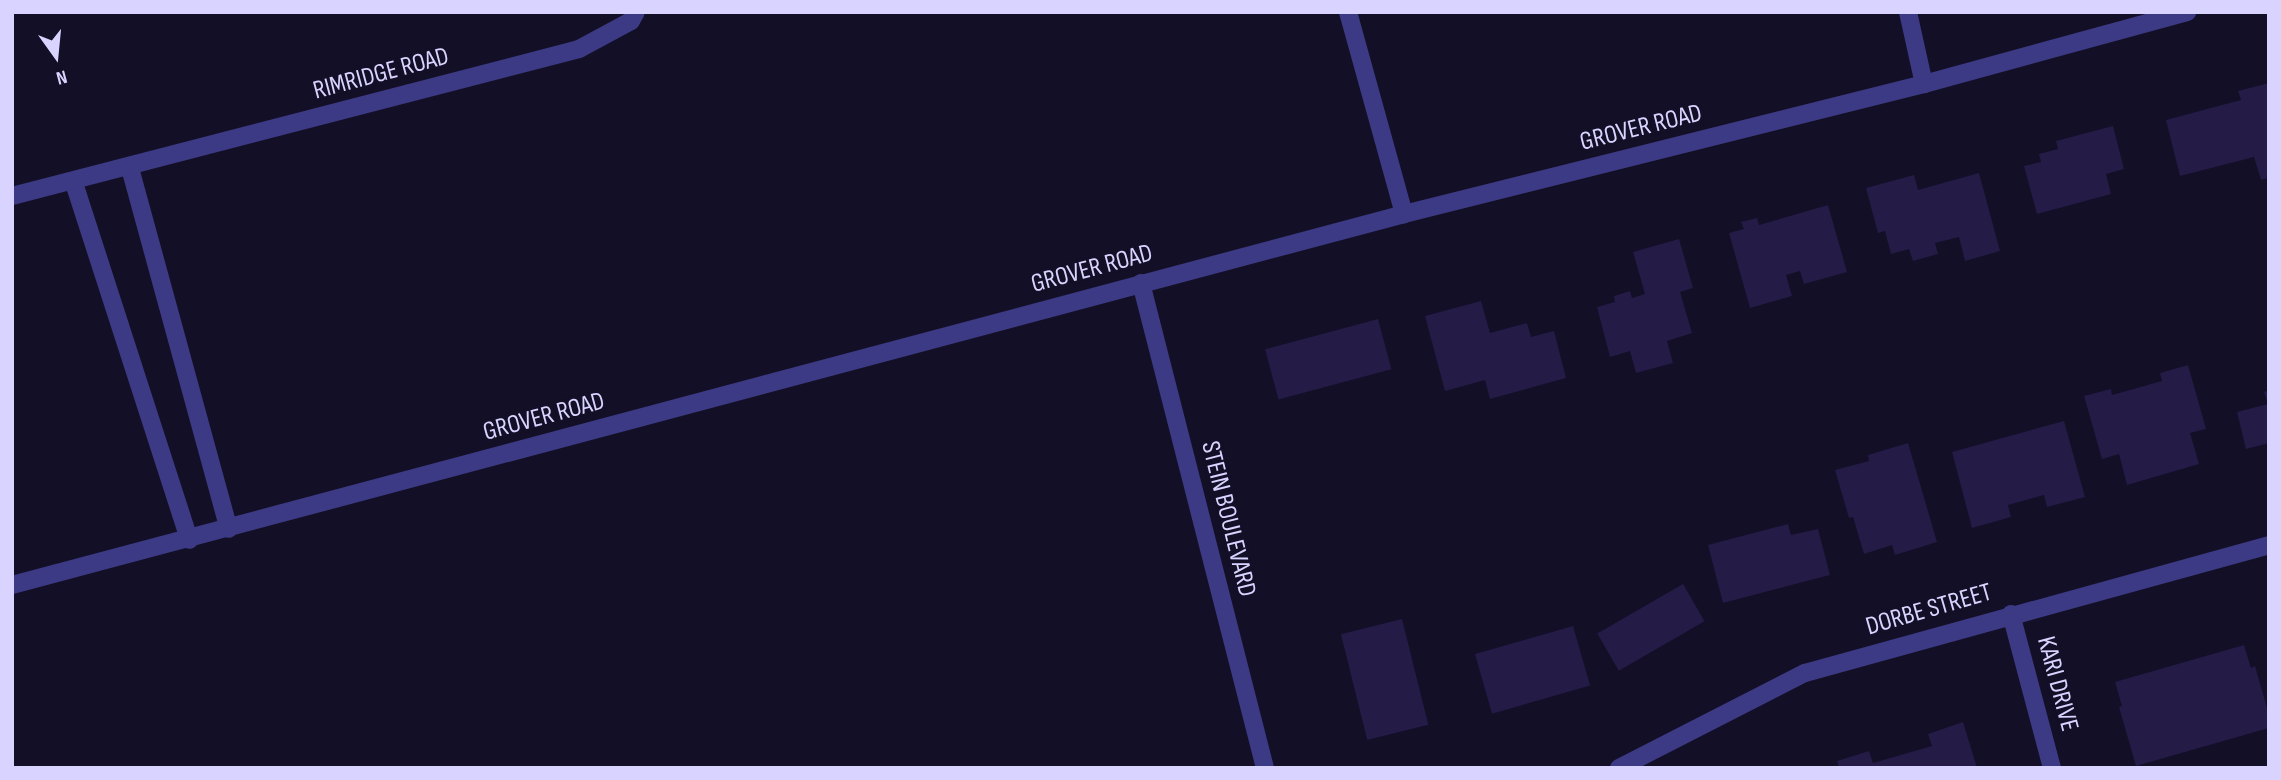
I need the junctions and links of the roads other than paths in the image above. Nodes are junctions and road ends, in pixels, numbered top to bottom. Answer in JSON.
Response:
{"nodes":[{"id":1,"x":636,"y":12,"type":"edge"},
{"id":2,"x":1348,"y":12,"type":"edge"},
{"id":3,"x":1908,"y":12,"type":"edge"},
{"id":4,"x":2186,"y":12,"type":"edge"},
{"id":5,"x":1924,"y":84,"type":"junction"},
{"id":6,"x":130,"y":168,"type":"junction"},
{"id":7,"x":74,"y":183,"type":"junction"},
{"id":8,"x":12,"y":196,"type":"edge"},
{"id":9,"x":1404,"y":214,"type":"junction"},
{"id":10,"x":1141,"y":283,"type":"junction"},
{"id":11,"x":229,"y":529,"type":"junction"},
{"id":12,"x":189,"y":540,"type":"junction"},
{"id":13,"x":2269,"y":545,"type":"edge"},
{"id":14,"x":12,"y":585,"type":"edge"},
{"id":15,"x":2011,"y":614,"type":"junction"},
{"id":16,"x":1265,"y":768,"type":"edge"},
{"id":17,"x":1619,"y":768,"type":"edge"},
{"id":18,"x":2052,"y":768,"type":"edge"}],
"edges":[{"from":1,"to":6,"type":"street","name":"RIMRIDGE ROAD"},
{"from":2,"to":9,"type":"street"},
{"from":3,"to":5,"type":"street"},
{"from":4,"to":5,"type":"street","name":"GROVER ROAD"},
{"from":5,"to":9,"type":"street","name":"GROVER ROAD"},
{"from":6,"to":7,"type":"street","name":"RIMRIDGE ROAD"},
{"from":6,"to":11,"type":"street"},
{"from":7,"to":8,"type":"street","name":"RIMRIDGE ROAD"},
{"from":7,"to":12,"type":"street"},
{"from":9,"to":10,"type":"street","name":"GROVER ROAD"},
{"from":10,"to":11,"type":"street","name":"GROVER ROAD"},
{"from":10,"to":16,"type":"street","name":"STEIN BOULEVARD"},
{"from":11,"to":12,"type":"street","name":"GROVER ROAD"},
{"from":12,"to":14,"type":"street","name":"GROVER ROAD"},
{"from":13,"to":15,"type":"street","name":"DORBE STREET"},
{"from":15,"to":17,"type":"street","name":"DORBE STREET"},
{"from":15,"to":18,"type":"street","name":"KARI DRIVE"}]}
